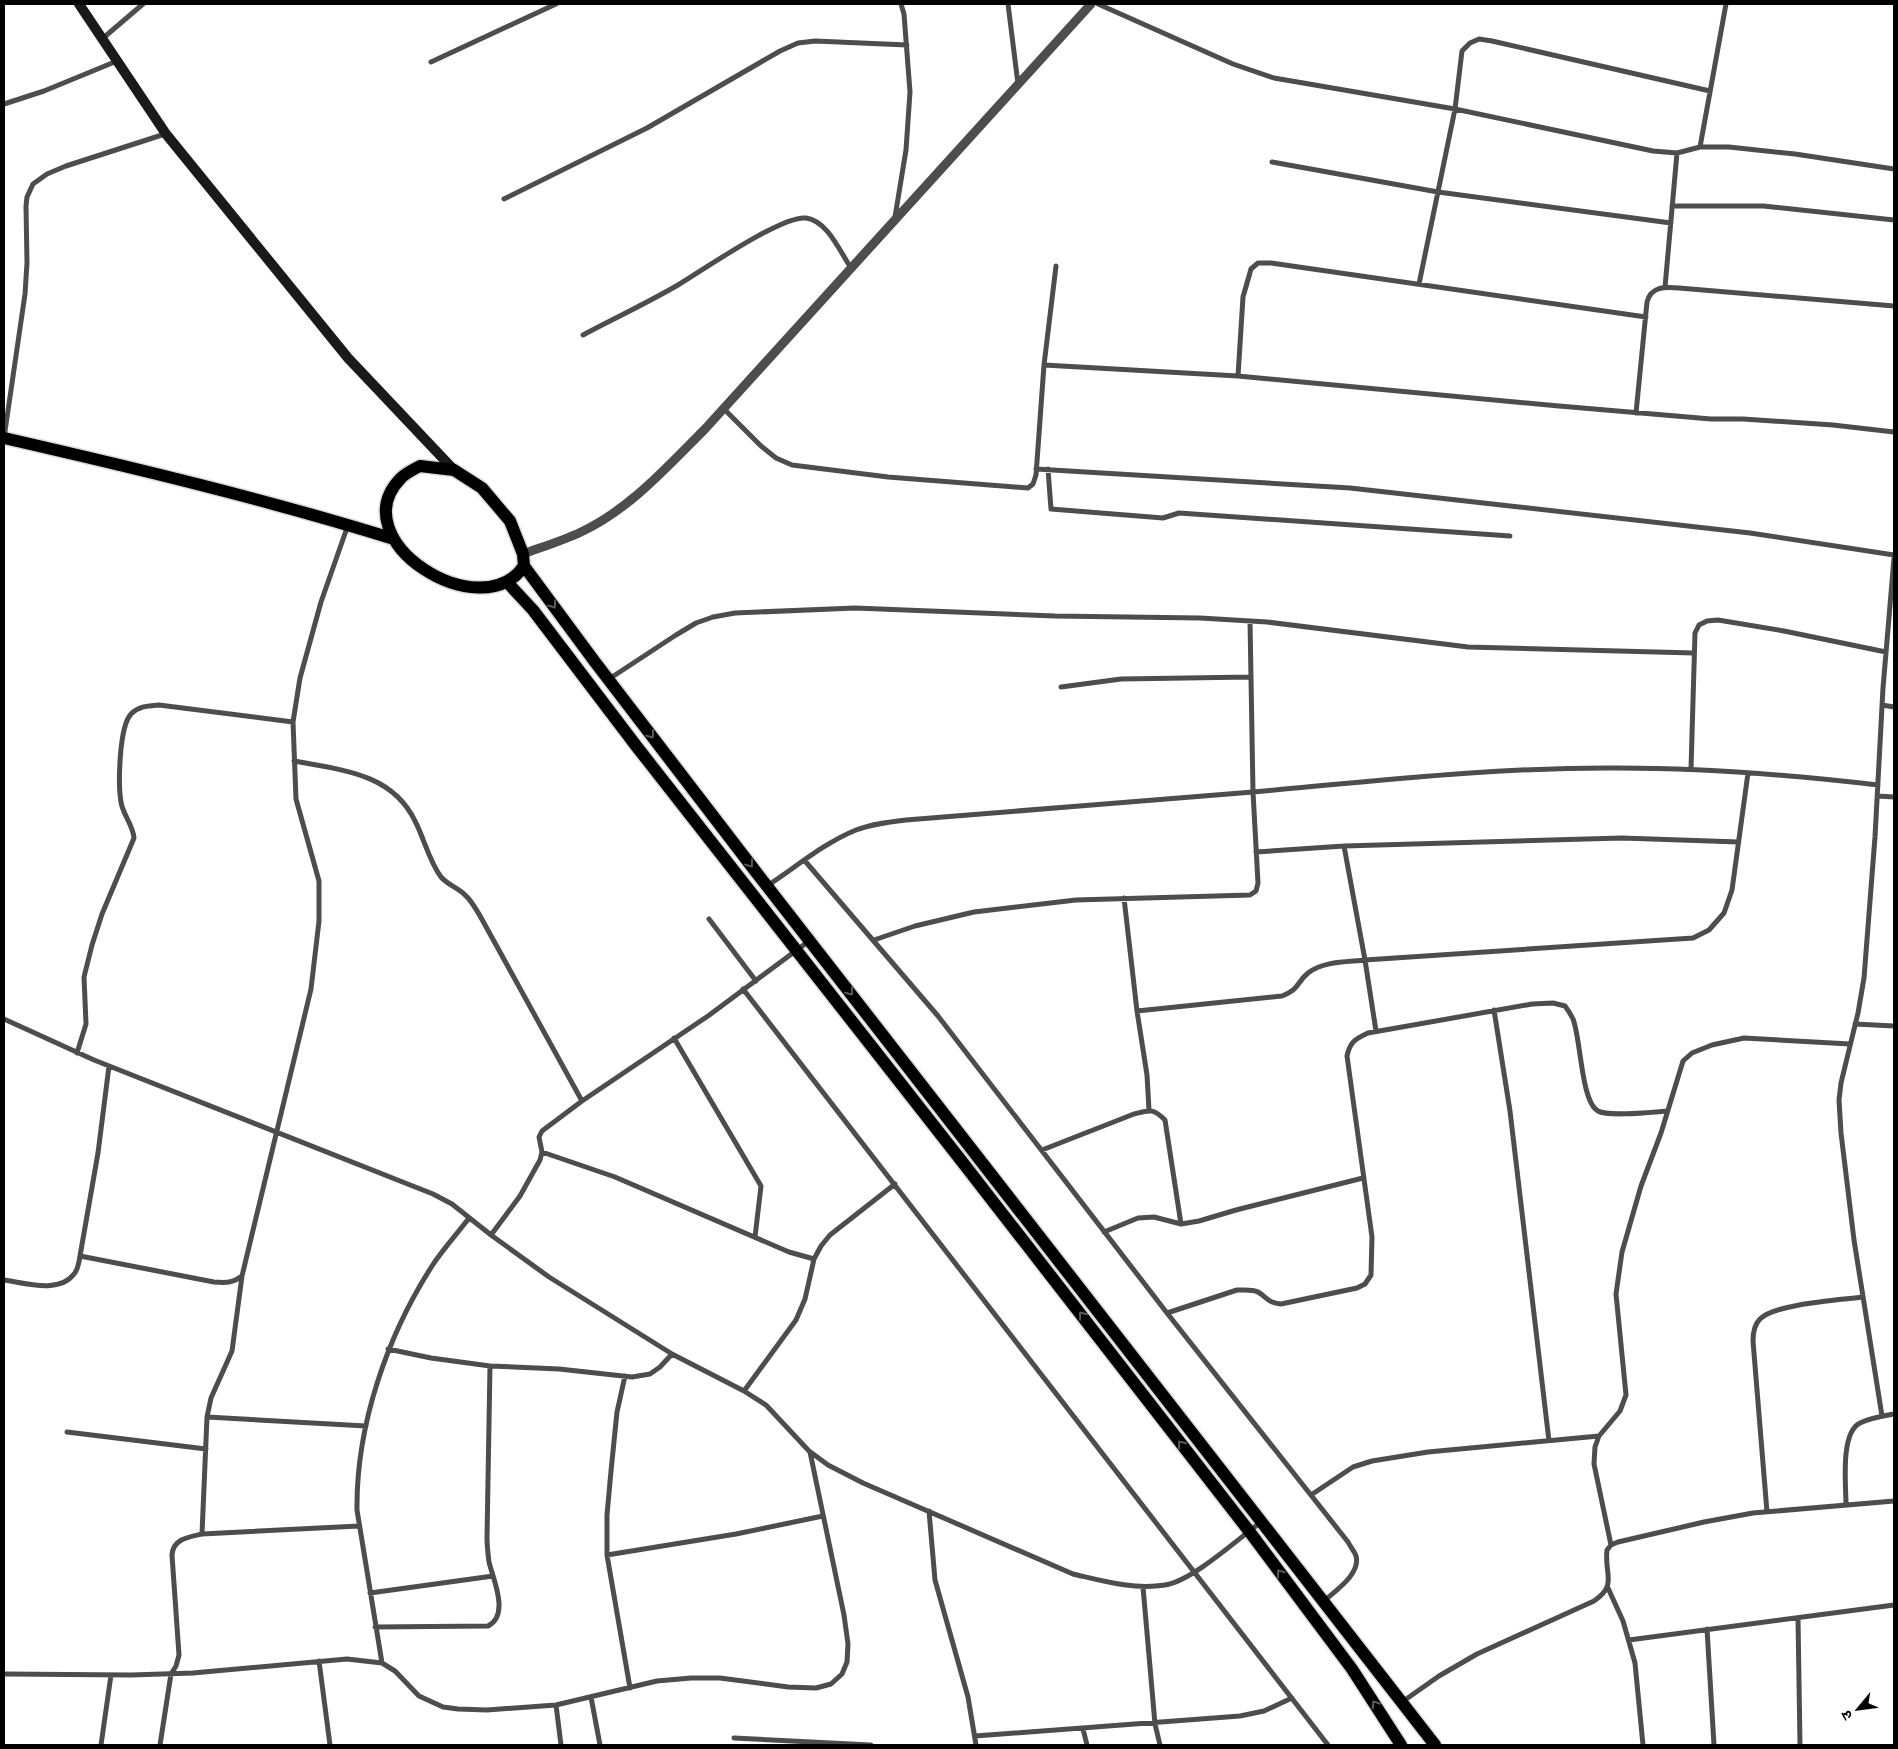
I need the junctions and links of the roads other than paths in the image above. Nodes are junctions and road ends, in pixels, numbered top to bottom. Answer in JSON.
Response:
{"nodes":[{"id":1,"x":79,"y":4,"type":"edge"},
{"id":2,"x":143,"y":4,"type":"edge"},
{"id":3,"x":556,"y":4,"type":"edge"},
{"id":4,"x":901,"y":4,"type":"edge"},
{"id":5,"x":1008,"y":4,"type":"edge"},
{"id":6,"x":1091,"y":4,"type":"edge"},
{"id":7,"x":1098,"y":4,"type":"edge"},
{"id":8,"x":1726,"y":4,"type":"edge"},
{"id":9,"x":102,"y":40,"type":"junction"},
{"id":10,"x":907,"y":45,"type":"junction"},
{"id":11,"x":117,"y":61,"type":"junction"},
{"id":12,"x":430,"y":62,"type":"dead end"},
{"id":13,"x":1018,"y":84,"type":"junction"},
{"id":14,"x":1710,"y":91,"type":"junction"},
{"id":15,"x":4,"y":104,"type":"edge"},
{"id":16,"x":1455,"y":109,"type":"junction"},
{"id":17,"x":166,"y":134,"type":"junction"},
{"id":18,"x":1700,"y":147,"type":"junction"},
{"id":19,"x":1676,"y":153,"type":"junction"},
{"id":20,"x":1272,"y":162,"type":"dead end"},
{"id":21,"x":1894,"y":169,"type":"edge"},
{"id":22,"x":1438,"y":192,"type":"junction"},
{"id":23,"x":504,"y":199,"type":"dead end"},
{"id":24,"x":1672,"y":206,"type":"junction"},
{"id":25,"x":895,"y":220,"type":"junction"},
{"id":26,"x":1894,"y":220,"type":"edge"},
{"id":27,"x":1671,"y":222,"type":"junction"},
{"id":28,"x":1056,"y":266,"type":"dead end"},
{"id":29,"x":851,"y":268,"type":"junction"},
{"id":30,"x":1419,"y":284,"type":"junction"},
{"id":31,"x":1665,"y":287,"type":"junction"},
{"id":32,"x":1894,"y":306,"type":"edge"},
{"id":33,"x":1646,"y":317,"type":"junction"},
{"id":34,"x":583,"y":335,"type":"dead end"},
{"id":35,"x":1044,"y":365,"type":"junction"},
{"id":36,"x":1238,"y":376,"type":"junction"},
{"id":37,"x":723,"y":408,"type":"junction"},
{"id":38,"x":1636,"y":413,"type":"junction"},
{"id":39,"x":1894,"y":432,"type":"edge"},
{"id":40,"x":4,"y":438,"type":"edge"},
{"id":41,"x":1036,"y":469,"type":"junction"},
{"id":42,"x":1048,"y":469,"type":"junction"},
{"id":43,"x":454,"y":470,"type":"junction"},
{"id":44,"x":348,"y":525,"type":"junction"},
{"id":45,"x":1510,"y":536,"type":"dead end"},
{"id":46,"x":394,"y":539,"type":"junction"},
{"id":47,"x":1894,"y":556,"type":"edge"},
{"id":48,"x":523,"y":560,"type":"junction"},
{"id":49,"x":507,"y":582,"type":"junction"},
{"id":50,"x":1250,"y":621,"type":"junction"},
{"id":51,"x":1887,"y":639,"type":"junction"},
{"id":52,"x":1894,"y":640,"type":"edge"},
{"id":53,"x":1886,"y":652,"type":"junction"},
{"id":54,"x":1694,"y":653,"type":"junction"},
{"id":55,"x":1251,"y":677,"type":"junction"},
{"id":56,"x":608,"y":680,"type":"junction"},
{"id":57,"x":1061,"y":687,"type":"dead end"},
{"id":58,"x":1882,"y":705,"type":"junction"},
{"id":59,"x":1894,"y":707,"type":"edge"},
{"id":60,"x":293,"y":722,"type":"junction"},
{"id":61,"x":294,"y":761,"type":"junction"},
{"id":62,"x":1691,"y":769,"type":"junction"},
{"id":63,"x":1748,"y":773,"type":"junction"},
{"id":64,"x":1878,"y":785,"type":"junction"},
{"id":65,"x":1253,"y":792,"type":"junction"},
{"id":66,"x":1878,"y":796,"type":"junction"},
{"id":67,"x":1894,"y":797,"type":"edge"},
{"id":68,"x":1739,"y":842,"type":"junction"},
{"id":69,"x":1344,"y":846,"type":"junction"},
{"id":70,"x":1256,"y":852,"type":"junction"},
{"id":71,"x":805,"y":861,"type":"junction"},
{"id":72,"x":767,"y":886,"type":"junction"},
{"id":73,"x":1124,"y":898,"type":"junction"},
{"id":74,"x":709,"y":919,"type":"dead end"},
{"id":75,"x":874,"y":940,"type":"junction"},
{"id":76,"x":810,"y":941,"type":"junction"},
{"id":77,"x":796,"y":951,"type":"junction"},
{"id":78,"x":1365,"y":960,"type":"junction"},
{"id":79,"x":756,"y":980,"type":"junction"},
{"id":80,"x":744,"y":989,"type":"junction"},
{"id":81,"x":1494,"y":1010,"type":"junction"},
{"id":82,"x":1137,"y":1011,"type":"junction"},
{"id":83,"x":4,"y":1019,"type":"edge"},
{"id":84,"x":1855,"y":1024,"type":"junction"},
{"id":85,"x":1894,"y":1026,"type":"edge"},
{"id":86,"x":1376,"y":1031,"type":"junction"},
{"id":87,"x":674,"y":1038,"type":"junction"},
{"id":88,"x":1850,"y":1044,"type":"junction"},
{"id":89,"x":77,"y":1053,"type":"junction"},
{"id":90,"x":109,"y":1066,"type":"junction"},
{"id":91,"x":582,"y":1101,"type":"junction"},
{"id":92,"x":1149,"y":1110,"type":"junction"},
{"id":93,"x":1667,"y":1111,"type":"junction"},
{"id":94,"x":276,"y":1133,"type":"junction"},
{"id":95,"x":1042,"y":1150,"type":"junction"},
{"id":96,"x":542,"y":1152,"type":"junction"},
{"id":97,"x":1363,"y":1178,"type":"junction"},
{"id":98,"x":895,"y":1184,"type":"junction"},
{"id":99,"x":469,"y":1218,"type":"junction"},
{"id":100,"x":1181,"y":1224,"type":"junction"},
{"id":101,"x":1104,"y":1232,"type":"junction"},
{"id":102,"x":491,"y":1235,"type":"junction"},
{"id":103,"x":755,"y":1237,"type":"junction"},
{"id":104,"x":80,"y":1256,"type":"junction"},
{"id":105,"x":814,"y":1259,"type":"junction"},
{"id":106,"x":242,"y":1276,"type":"junction"},
{"id":107,"x":4,"y":1280,"type":"edge"},
{"id":108,"x":1863,"y":1297,"type":"junction"},
{"id":109,"x":1167,"y":1313,"type":"junction"},
{"id":110,"x":388,"y":1348,"type":"junction"},
{"id":111,"x":672,"y":1354,"type":"junction"},
{"id":112,"x":490,"y":1366,"type":"junction"},
{"id":113,"x":625,"y":1376,"type":"junction"},
{"id":114,"x":744,"y":1391,"type":"junction"},
{"id":115,"x":1894,"y":1414,"type":"edge"},
{"id":116,"x":1882,"y":1416,"type":"junction"},
{"id":117,"x":208,"y":1417,"type":"junction"},
{"id":118,"x":366,"y":1426,"type":"junction"},
{"id":119,"x":67,"y":1432,"type":"dead end"},
{"id":120,"x":1599,"y":1436,"type":"junction"},
{"id":121,"x":1549,"y":1441,"type":"junction"},
{"id":122,"x":206,"y":1449,"type":"junction"},
{"id":123,"x":809,"y":1451,"type":"junction"},
{"id":124,"x":1311,"y":1495,"type":"junction"},
{"id":125,"x":1894,"y":1501,"type":"edge"},
{"id":126,"x":1846,"y":1505,"type":"junction"},
{"id":127,"x":929,"y":1511,"type":"junction"},
{"id":128,"x":1766,"y":1512,"type":"junction"},
{"id":129,"x":823,"y":1516,"type":"junction"},
{"id":130,"x":1261,"y":1521,"type":"junction"},
{"id":131,"x":359,"y":1526,"type":"junction"},
{"id":132,"x":1249,"y":1531,"type":"junction"},
{"id":133,"x":202,"y":1534,"type":"junction"},
{"id":134,"x":1611,"y":1545,"type":"junction"},
{"id":135,"x":608,"y":1555,"type":"junction"},
{"id":136,"x":1194,"y":1572,"type":"junction"},
{"id":137,"x":493,"y":1576,"type":"junction"},
{"id":138,"x":1143,"y":1587,"type":"junction"},
{"id":139,"x":1608,"y":1588,"type":"junction"},
{"id":140,"x":370,"y":1594,"type":"junction"},
{"id":141,"x":1323,"y":1601,"type":"junction"},
{"id":142,"x":1894,"y":1605,"type":"edge"},
{"id":143,"x":1798,"y":1618,"type":"junction"},
{"id":144,"x":376,"y":1627,"type":"junction"},
{"id":145,"x":1707,"y":1629,"type":"junction"},
{"id":146,"x":1629,"y":1640,"type":"junction"},
{"id":147,"x":319,"y":1662,"type":"junction"},
{"id":148,"x":382,"y":1663,"type":"junction"},
{"id":149,"x":4,"y":1674,"type":"edge"},
{"id":150,"x":171,"y":1674,"type":"junction"},
{"id":151,"x":110,"y":1675,"type":"junction"},
{"id":152,"x":630,"y":1688,"type":"junction"},
{"id":153,"x":591,"y":1697,"type":"junction"},
{"id":154,"x":1292,"y":1698,"type":"junction"},
{"id":155,"x":1402,"y":1702,"type":"junction"},
{"id":156,"x":556,"y":1705,"type":"junction"},
{"id":157,"x":1155,"y":1724,"type":"junction"},
{"id":158,"x":1083,"y":1729,"type":"junction"},
{"id":159,"x":976,"y":1736,"type":"junction"},
{"id":160,"x":734,"y":1738,"type":"dead end"},
{"id":161,"x":1432,"y":1744,"type":"edge"},
{"id":162,"x":101,"y":1745,"type":"edge"},
{"id":163,"x":160,"y":1745,"type":"edge"},
{"id":164,"x":330,"y":1745,"type":"edge"},
{"id":165,"x":561,"y":1745,"type":"edge"},
{"id":166,"x":600,"y":1745,"type":"edge"},
{"id":167,"x":871,"y":1745,"type":"edge"},
{"id":168,"x":976,"y":1745,"type":"edge"},
{"id":169,"x":1087,"y":1745,"type":"edge"},
{"id":170,"x":1160,"y":1745,"type":"edge"},
{"id":171,"x":1328,"y":1745,"type":"edge"},
{"id":172,"x":1401,"y":1745,"type":"edge"},
{"id":173,"x":1644,"y":1745,"type":"edge"},
{"id":174,"x":1714,"y":1745,"type":"edge"},
{"id":175,"x":1800,"y":1745,"type":"edge"}],
"edges":[{"from":1,"to":9,"type":"main road"},
{"from":2,"to":9,"type":"street"},
{"from":3,"to":12,"type":"street"},
{"from":4,"to":10,"type":"street"},
{"from":5,"to":13,"type":"street"},
{"from":6,"to":13,"type":"street"},
{"from":7,"to":16,"type":"street"},
{"from":8,"to":14,"type":"street"},
{"from":9,"to":11,"type":"main road"},
{"from":10,"to":23,"type":"street"},
{"from":10,"to":25,"type":"street"},
{"from":11,"to":15,"type":"street"},
{"from":11,"to":17,"type":"main road"},
{"from":13,"to":25,"type":"street"},
{"from":14,"to":16,"type":"street"},
{"from":14,"to":18,"type":"street"},
{"from":16,"to":19,"type":"street"},
{"from":16,"to":22,"type":"street"},
{"from":17,"to":40,"type":"street"},
{"from":17,"to":43,"type":"main road"},
{"from":18,"to":19,"type":"street"},
{"from":18,"to":21,"type":"street"},
{"from":19,"to":24,"type":"street"},
{"from":20,"to":22,"type":"street"},
{"from":22,"to":27,"type":"street"},
{"from":22,"to":30,"type":"street"},
{"from":24,"to":26,"type":"street"},
{"from":24,"to":27,"type":"street"},
{"from":25,"to":29,"type":"street"},
{"from":27,"to":31,"type":"street"},
{"from":28,"to":35,"type":"street"},
{"from":29,"to":34,"type":"street"},
{"from":29,"to":37,"type":"street"},
{"from":30,"to":33,"type":"street"},
{"from":30,"to":36,"type":"street"},
{"from":31,"to":32,"type":"street"},
{"from":31,"to":33,"type":"street"},
{"from":33,"to":38,"type":"street"},
{"from":35,"to":36,"type":"street"},
{"from":35,"to":41,"type":"street"},
{"from":36,"to":38,"type":"street"},
{"from":37,"to":41,"type":"street"},
{"from":37,"to":48,"type":"street"},
{"from":38,"to":39,"type":"street"},
{"from":40,"to":44,"type":"main road"},
{"from":41,"to":42,"type":"street"},
{"from":42,"to":45,"type":"street"},
{"from":42,"to":47,"type":"street"},
{"from":43,"to":46,"type":"main road"},
{"from":43,"to":48,"type":"main road"},
{"from":44,"to":46,"type":"main road"},
{"from":44,"to":60,"type":"street"},
{"from":46,"to":49,"type":"main road"},
{"from":47,"to":51,"type":"street"},
{"from":48,"to":49,"type":"main road"},
{"from":48,"to":56,"type":"main road","one_way":true},
{"from":49,"to":77,"type":"main road"},
{"from":50,"to":54,"type":"street"},
{"from":50,"to":55,"type":"street"},
{"from":50,"to":56,"type":"street"},
{"from":51,"to":52,"type":"street"},
{"from":51,"to":53,"type":"street"},
{"from":53,"to":54,"type":"street"},
{"from":53,"to":58,"type":"street"},
{"from":54,"to":62,"type":"street"},
{"from":55,"to":57,"type":"street"},
{"from":55,"to":65,"type":"street"},
{"from":56,"to":72,"type":"main road","one_way":true},
{"from":58,"to":59,"type":"street"},
{"from":58,"to":64,"type":"street"},
{"from":60,"to":61,"type":"street"},
{"from":60,"to":89,"type":"street"},
{"from":61,"to":91,"type":"street"},
{"from":61,"to":94,"type":"street"},
{"from":62,"to":63,"type":"street"},
{"from":62,"to":65,"type":"street"},
{"from":63,"to":64,"type":"street"},
{"from":63,"to":68,"type":"street"},
{"from":64,"to":66,"type":"street"},
{"from":65,"to":70,"type":"street"},
{"from":65,"to":71,"type":"street"},
{"from":66,"to":67,"type":"street"},
{"from":66,"to":84,"type":"street"},
{"from":68,"to":69,"type":"street"},
{"from":68,"to":78,"type":"street"},
{"from":69,"to":70,"type":"street"},
{"from":69,"to":78,"type":"street"},
{"from":70,"to":73,"type":"street"},
{"from":71,"to":72,"type":"street"},
{"from":71,"to":75,"type":"street"},
{"from":72,"to":76,"type":"main road"},
{"from":73,"to":75,"type":"street"},
{"from":73,"to":82,"type":"street"},
{"from":74,"to":79,"type":"street"},
{"from":75,"to":95,"type":"street"},
{"from":76,"to":77,"type":"street"},
{"from":76,"to":130,"type":"main road","one_way":true},
{"from":77,"to":79,"type":"street"},
{"from":132,"to":77,"type":"main road","one_way":true},
{"from":78,"to":82,"type":"street"},
{"from":78,"to":86,"type":"street"},
{"from":79,"to":80,"type":"street"},
{"from":80,"to":87,"type":"street"},
{"from":80,"to":98,"type":"street"},
{"from":81,"to":86,"type":"street"},
{"from":81,"to":93,"type":"street"},
{"from":81,"to":121,"type":"street"},
{"from":82,"to":92,"type":"street"},
{"from":83,"to":89,"type":"street"},
{"from":84,"to":85,"type":"street"},
{"from":84,"to":88,"type":"street"},
{"from":86,"to":97,"type":"street"},
{"from":87,"to":91,"type":"street"},
{"from":87,"to":103,"type":"street"},
{"from":88,"to":93,"type":"street"},
{"from":88,"to":108,"type":"street"},
{"from":89,"to":90,"type":"street"},
{"from":90,"to":94,"type":"street"},
{"from":90,"to":104,"type":"street"},
{"from":91,"to":96,"type":"street"},
{"from":92,"to":95,"type":"street"},
{"from":92,"to":100,"type":"street"},
{"from":93,"to":120,"type":"street"},
{"from":94,"to":99,"type":"street"},
{"from":94,"to":106,"type":"street"},
{"from":95,"to":101,"type":"street"},
{"from":96,"to":102,"type":"street"},
{"from":96,"to":103,"type":"street"},
{"from":97,"to":100,"type":"street"},
{"from":97,"to":109,"type":"street"},
{"from":98,"to":105,"type":"street"},
{"from":98,"to":136,"type":"street"},
{"from":99,"to":102,"type":"street"},
{"from":99,"to":110,"type":"street"},
{"from":100,"to":101,"type":"street"},
{"from":101,"to":109,"type":"street"},
{"from":102,"to":111,"type":"street"},
{"from":103,"to":105,"type":"street"},
{"from":104,"to":106,"type":"street"},
{"from":104,"to":107,"type":"street"},
{"from":105,"to":114,"type":"street"},
{"from":106,"to":117,"type":"street"},
{"from":108,"to":116,"type":"street"},
{"from":108,"to":128,"type":"street"},
{"from":109,"to":124,"type":"street"},
{"from":110,"to":112,"type":"street"},
{"from":110,"to":118,"type":"street"},
{"from":111,"to":113,"type":"street"},
{"from":111,"to":114,"type":"street"},
{"from":112,"to":113,"type":"street"},
{"from":112,"to":137,"type":"street"},
{"from":113,"to":135,"type":"street"},
{"from":114,"to":123,"type":"street"},
{"from":115,"to":116,"type":"street"},
{"from":116,"to":126,"type":"street"},
{"from":117,"to":118,"type":"street"},
{"from":117,"to":122,"type":"street"},
{"from":118,"to":131,"type":"street"},
{"from":119,"to":122,"type":"street"},
{"from":120,"to":121,"type":"street"},
{"from":120,"to":134,"type":"street"},
{"from":121,"to":124,"type":"street"},
{"from":122,"to":133,"type":"street"},
{"from":123,"to":127,"type":"street"},
{"from":123,"to":129,"type":"street"},
{"from":124,"to":141,"type":"street"},
{"from":125,"to":126,"type":"street"},
{"from":126,"to":128,"type":"street"},
{"from":127,"to":138,"type":"street"},
{"from":127,"to":159,"type":"street"},
{"from":128,"to":134,"type":"street"},
{"from":129,"to":135,"type":"street"},
{"from":129,"to":152,"type":"street"},
{"from":130,"to":132,"type":"street"},
{"from":130,"to":141,"type":"main road"},
{"from":131,"to":133,"type":"street"},
{"from":131,"to":140,"type":"street"},
{"from":132,"to":136,"type":"street"},
{"from":172,"to":132,"type":"main road","one_way":true},
{"from":133,"to":150,"type":"street"},
{"from":134,"to":139,"type":"street"},
{"from":135,"to":152,"type":"street"},
{"from":136,"to":138,"type":"street"},
{"from":136,"to":154,"type":"street"},
{"from":137,"to":140,"type":"street"},
{"from":137,"to":144,"type":"street"},
{"from":138,"to":157,"type":"street"},
{"from":139,"to":146,"type":"street"},
{"from":139,"to":155,"type":"street"},
{"from":140,"to":144,"type":"street"},
{"from":141,"to":155,"type":"main road"},
{"from":142,"to":143,"type":"street"},
{"from":143,"to":145,"type":"street"},
{"from":143,"to":175,"type":"street"},
{"from":144,"to":148,"type":"street"},
{"from":145,"to":146,"type":"street"},
{"from":145,"to":174,"type":"street"},
{"from":146,"to":173,"type":"street"},
{"from":147,"to":148,"type":"street"},
{"from":147,"to":150,"type":"street"},
{"from":147,"to":164,"type":"street"},
{"from":148,"to":156,"type":"street"},
{"from":149,"to":151,"type":"street"},
{"from":150,"to":151,"type":"street"},
{"from":150,"to":163,"type":"street"},
{"from":151,"to":162,"type":"street"},
{"from":152,"to":153,"type":"street"},
{"from":153,"to":156,"type":"street"},
{"from":153,"to":166,"type":"street"},
{"from":154,"to":157,"type":"street"},
{"from":154,"to":171,"type":"street"},
{"from":155,"to":161,"type":"main road"},
{"from":156,"to":165,"type":"street"},
{"from":157,"to":158,"type":"street"},
{"from":157,"to":170,"type":"street"},
{"from":158,"to":159,"type":"street"},
{"from":158,"to":169,"type":"street"},
{"from":159,"to":168,"type":"street"},
{"from":160,"to":167,"type":"street"}]}
